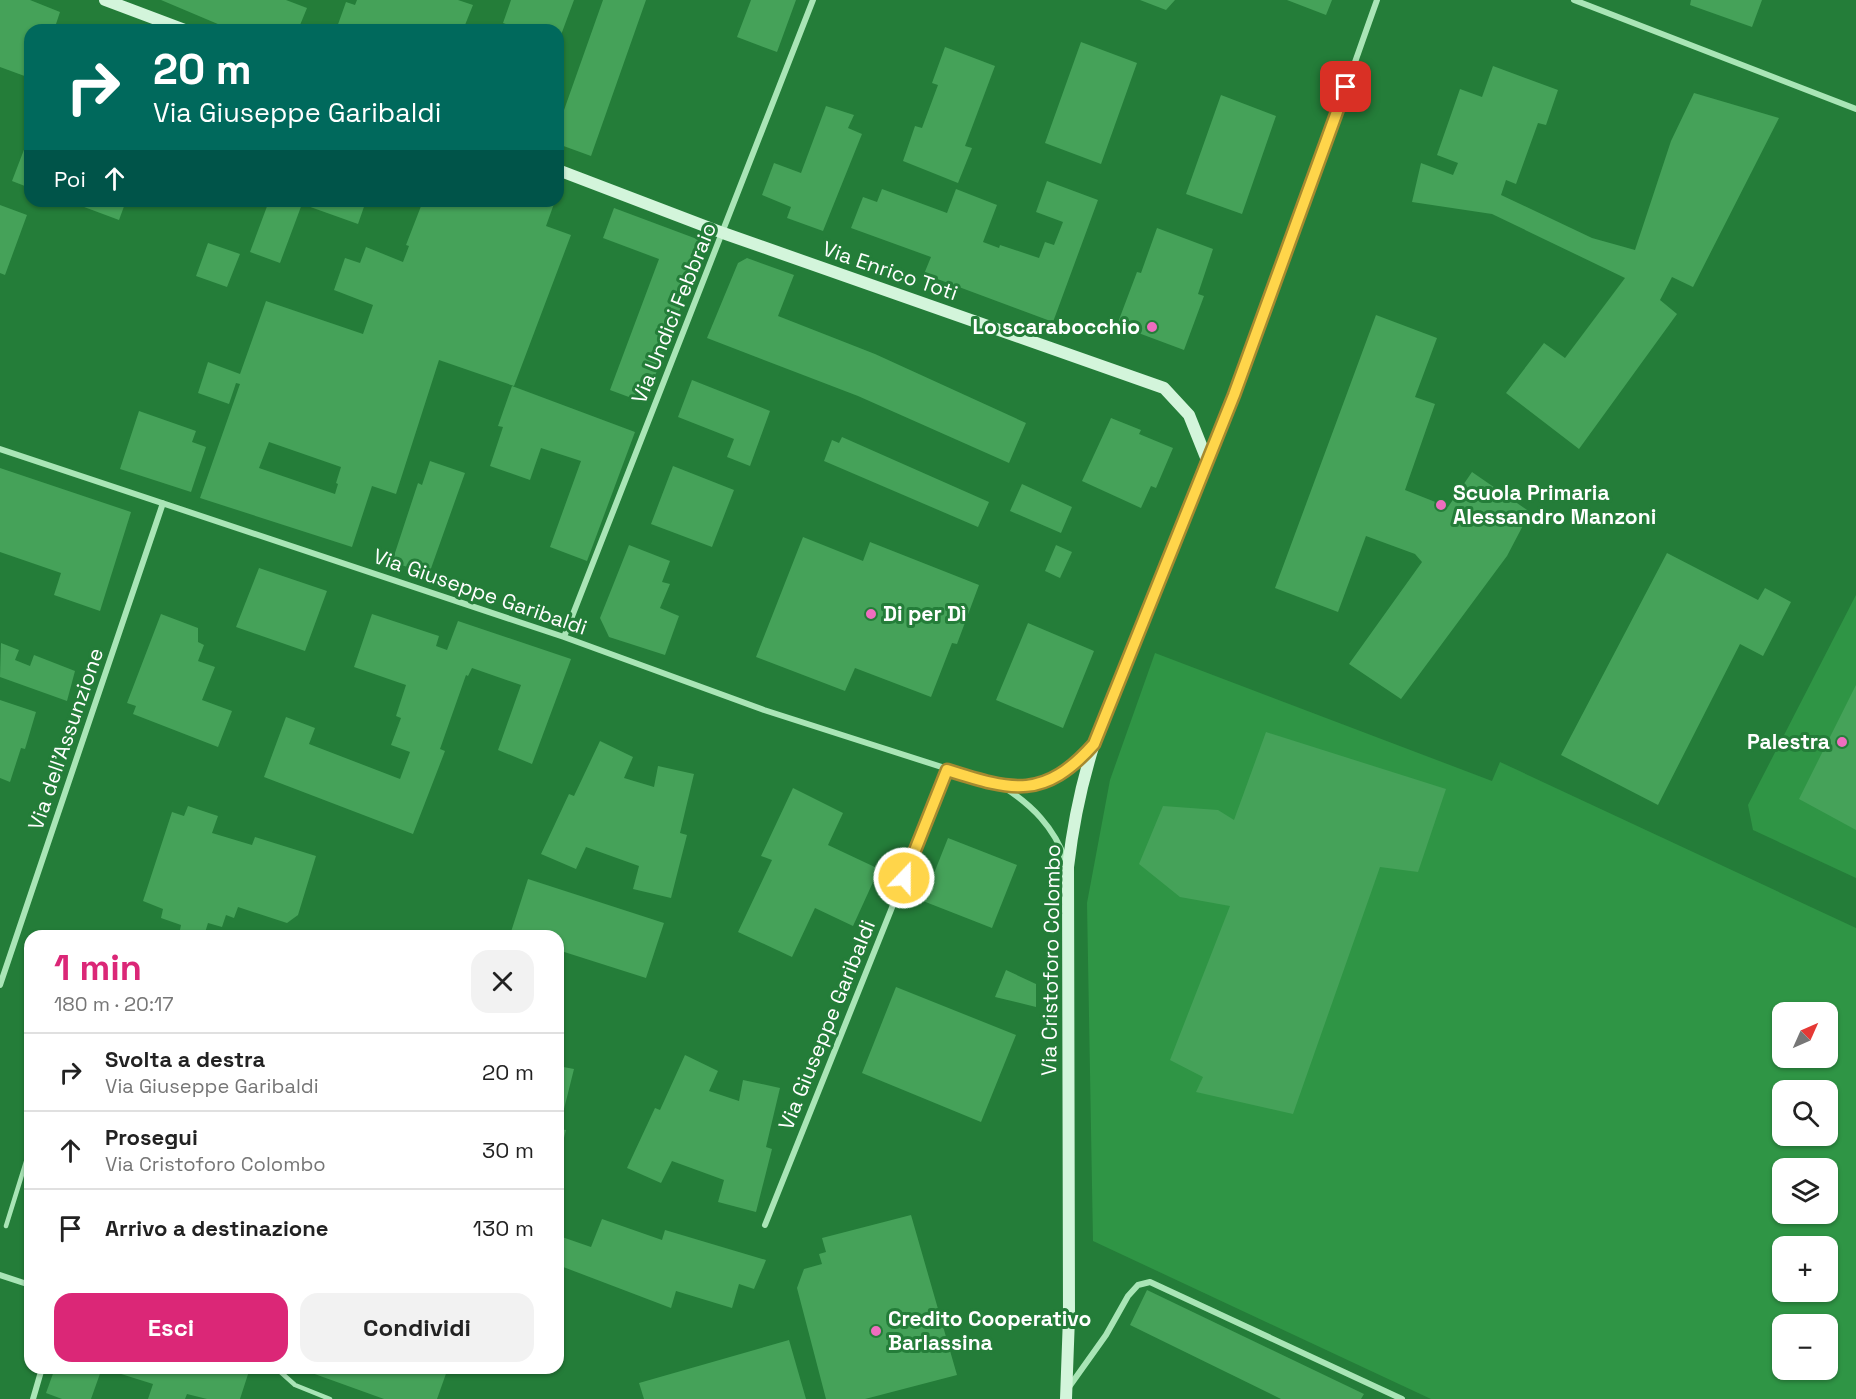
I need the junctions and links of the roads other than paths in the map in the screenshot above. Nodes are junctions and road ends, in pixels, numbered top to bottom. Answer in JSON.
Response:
{"nodes":[{"id":1,"x":105,"y":0,"type":"edge"},
{"id":2,"x":813,"y":0,"type":"edge"},
{"id":3,"x":1377,"y":0,"type":"edge"},
{"id":4,"x":1574,"y":0,"type":"edge"},
{"id":5,"x":169,"y":24,"type":"edge"},
{"id":6,"x":1856,"y":109,"type":"edge"},
{"id":7,"x":564,"y":172,"type":"edge"},
{"id":8,"x":723,"y":233,"type":"junction"},
{"id":9,"x":0,"y":449,"type":"edge"},
{"id":10,"x":1206,"y":459,"type":"junction"},
{"id":11,"x":163,"y":503,"type":"junction"},
{"id":12,"x":564,"y":637,"type":"junction"},
{"id":13,"x":1094,"y":744,"type":"junction"},
{"id":14,"x":947,"y":770,"type":"junction"},
{"id":15,"x":1001,"y":786,"type":"junction"},
{"id":16,"x":1068,"y":867,"type":"junction"},
{"id":17,"x":0,"y":985,"type":"edge"},
{"id":18,"x":24,"y":1168,"type":"edge"},
{"id":19,"x":765,"y":1225,"type":"dead end"},
{"id":20,"x":6,"y":1226,"type":"dead end"},
{"id":21,"x":0,"y":1275,"type":"edge"},
{"id":22,"x":24,"y":1283,"type":"edge"},
{"id":23,"x":40,"y":1374,"type":"edge"},
{"id":24,"x":283,"y":1374,"type":"edge"},
{"id":25,"x":1067,"y":1394,"type":"edge"},
{"id":26,"x":33,"y":1399,"type":"edge"},
{"id":27,"x":330,"y":1399,"type":"edge"},
{"id":28,"x":1402,"y":1399,"type":"edge"}],
"edges":[{"from":1,"to":5,"type":"street"},
{"from":2,"to":8,"type":"street","name":"Via Undici Febbraio"},
{"from":3,"to":10,"type":"street","name":"Via Cristoforo Colombo"},
{"from":4,"to":6,"type":"street"},
{"from":7,"to":8,"type":"street","name":"Via Enrico Toti"},
{"from":8,"to":10,"type":"street","name":"Via Enrico Toti"},
{"from":8,"to":12,"type":"street","name":"Via Undici Febbraio"},
{"from":9,"to":11,"type":"street","name":"Via Giuseppe Garibaldi"},
{"from":10,"to":13,"type":"street","name":"Via Cristoforo Colombo"},
{"from":11,"to":12,"type":"street","name":"Via Giuseppe Garibaldi"},
{"from":11,"to":17,"type":"street","name":"Via dell'Assunzione"},
{"from":12,"to":14,"type":"street","name":"Via Giuseppe Garibaldi"},
{"from":13,"to":15,"type":"street","name":"Via Giuseppe Garibaldi"},
{"from":13,"to":16,"type":"street","name":"Via Cristoforo Colombo"},
{"from":14,"to":15,"type":"street","name":"Via Giuseppe Garibaldi"},
{"from":14,"to":19,"type":"street","name":"Via Giuseppe Garibaldi"},
{"from":15,"to":16,"type":"street","name":"Via Giuseppe Garibaldi"},
{"from":16,"to":25,"type":"street","name":"Via Cristoforo Colombo"},
{"from":18,"to":20,"type":"lane"},
{"from":21,"to":22,"type":"street"},
{"from":23,"to":26,"type":"street"},
{"from":24,"to":27,"type":"lane"},
{"from":25,"to":28,"type":"street"}]}
